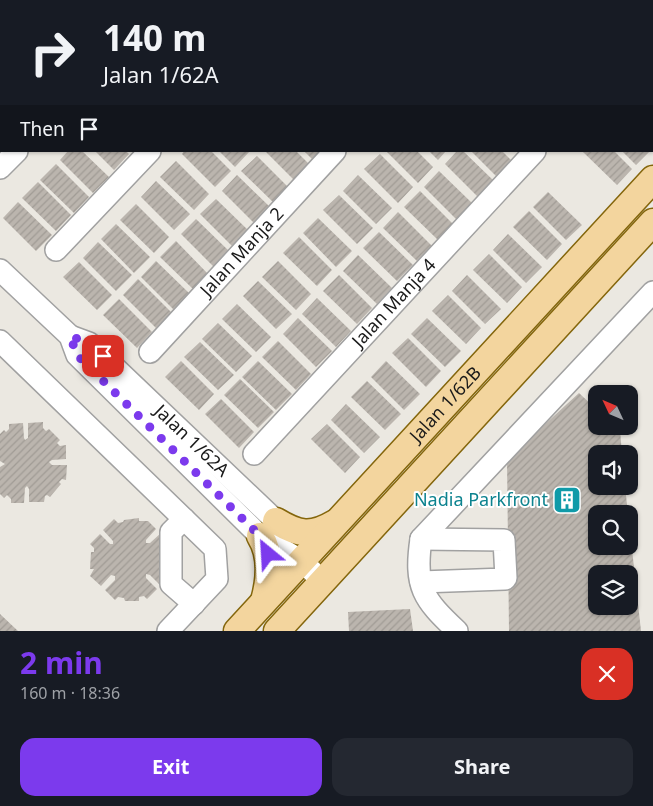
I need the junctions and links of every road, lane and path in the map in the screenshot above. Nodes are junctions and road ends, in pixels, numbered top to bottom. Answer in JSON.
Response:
{"nodes":[{"id":1,"x":16,"y":152,"type":"edge"},
{"id":2,"x":149,"y":152,"type":"edge"},
{"id":3,"x":334,"y":152,"type":"edge"},
{"id":4,"x":534,"y":152,"type":"edge"},
{"id":5,"x":0,"y":168,"type":"edge"},
{"id":6,"x":653,"y":179,"type":"edge"},
{"id":7,"x":653,"y":222,"type":"edge"},
{"id":8,"x":56,"y":250,"type":"dead end"},
{"id":9,"x":0,"y":270,"type":"edge"},
{"id":10,"x":653,"y":292,"type":"edge"},
{"id":11,"x":0,"y":341,"type":"edge"},
{"id":12,"x":150,"y":352,"type":"dead end"},
{"id":13,"x":254,"y":454,"type":"dead end"},
{"id":14,"x":184,"y":518,"type":"junction"},
{"id":15,"x":338,"y":521,"type":"junction"},
{"id":16,"x":268,"y":529,"type":"junction"},
{"id":17,"x":421,"y":539,"type":"junction"},
{"id":18,"x":302,"y":561,"type":"junction"},
{"id":19,"x":323,"y":582,"type":"junction"},
{"id":20,"x":421,"y":582,"type":"junction"},
{"id":21,"x":264,"y":601,"type":"junction"},
{"id":22,"x":194,"y":604,"type":"junction"},
{"id":23,"x":168,"y":631,"type":"edge"},
{"id":24,"x":237,"y":631,"type":"edge"},
{"id":25,"x":276,"y":631,"type":"edge"},
{"id":26,"x":456,"y":631,"type":"edge"}],
"edges":[{"from":1,"to":5,"type":"street"},
{"from":2,"to":8,"type":"street"},
{"from":3,"to":12,"type":"street","name":"Jalan Manja 2"},
{"from":4,"to":13,"type":"street","name":"Jalan Manja 4"},
{"from":6,"to":15,"type":"main road","name":"Jalan 1/62B"},
{"from":7,"to":19,"type":"main road","name":"Jalan 1/62B"},
{"from":9,"to":16,"type":"street","name":"Jalan 1/62A"},
{"from":10,"to":17,"type":"street"},
{"from":11,"to":14,"type":"street"},
{"from":14,"to":22,"type":"street"},
{"from":14,"to":22,"type":"street"},
{"from":15,"to":16,"type":"main road"},
{"from":15,"to":18,"type":"main road","name":"Jalan 1/62B"},
{"from":16,"to":18,"type":"street","name":"Jalan 1/62A"},
{"from":16,"to":21,"type":"main road"},
{"from":17,"to":20,"type":"street"},
{"from":17,"to":20,"type":"street"},
{"from":18,"to":19,"type":"street","name":"Jalan 1/62A"},
{"from":18,"to":21,"type":"main road","name":"Jalan 1/62B"},
{"from":19,"to":25,"type":"main road","name":"Jalan 1/62B"},
{"from":20,"to":26,"type":"street"},
{"from":21,"to":24,"type":"main road","name":"Jalan 1/62B"},
{"from":22,"to":23,"type":"street"}]}
